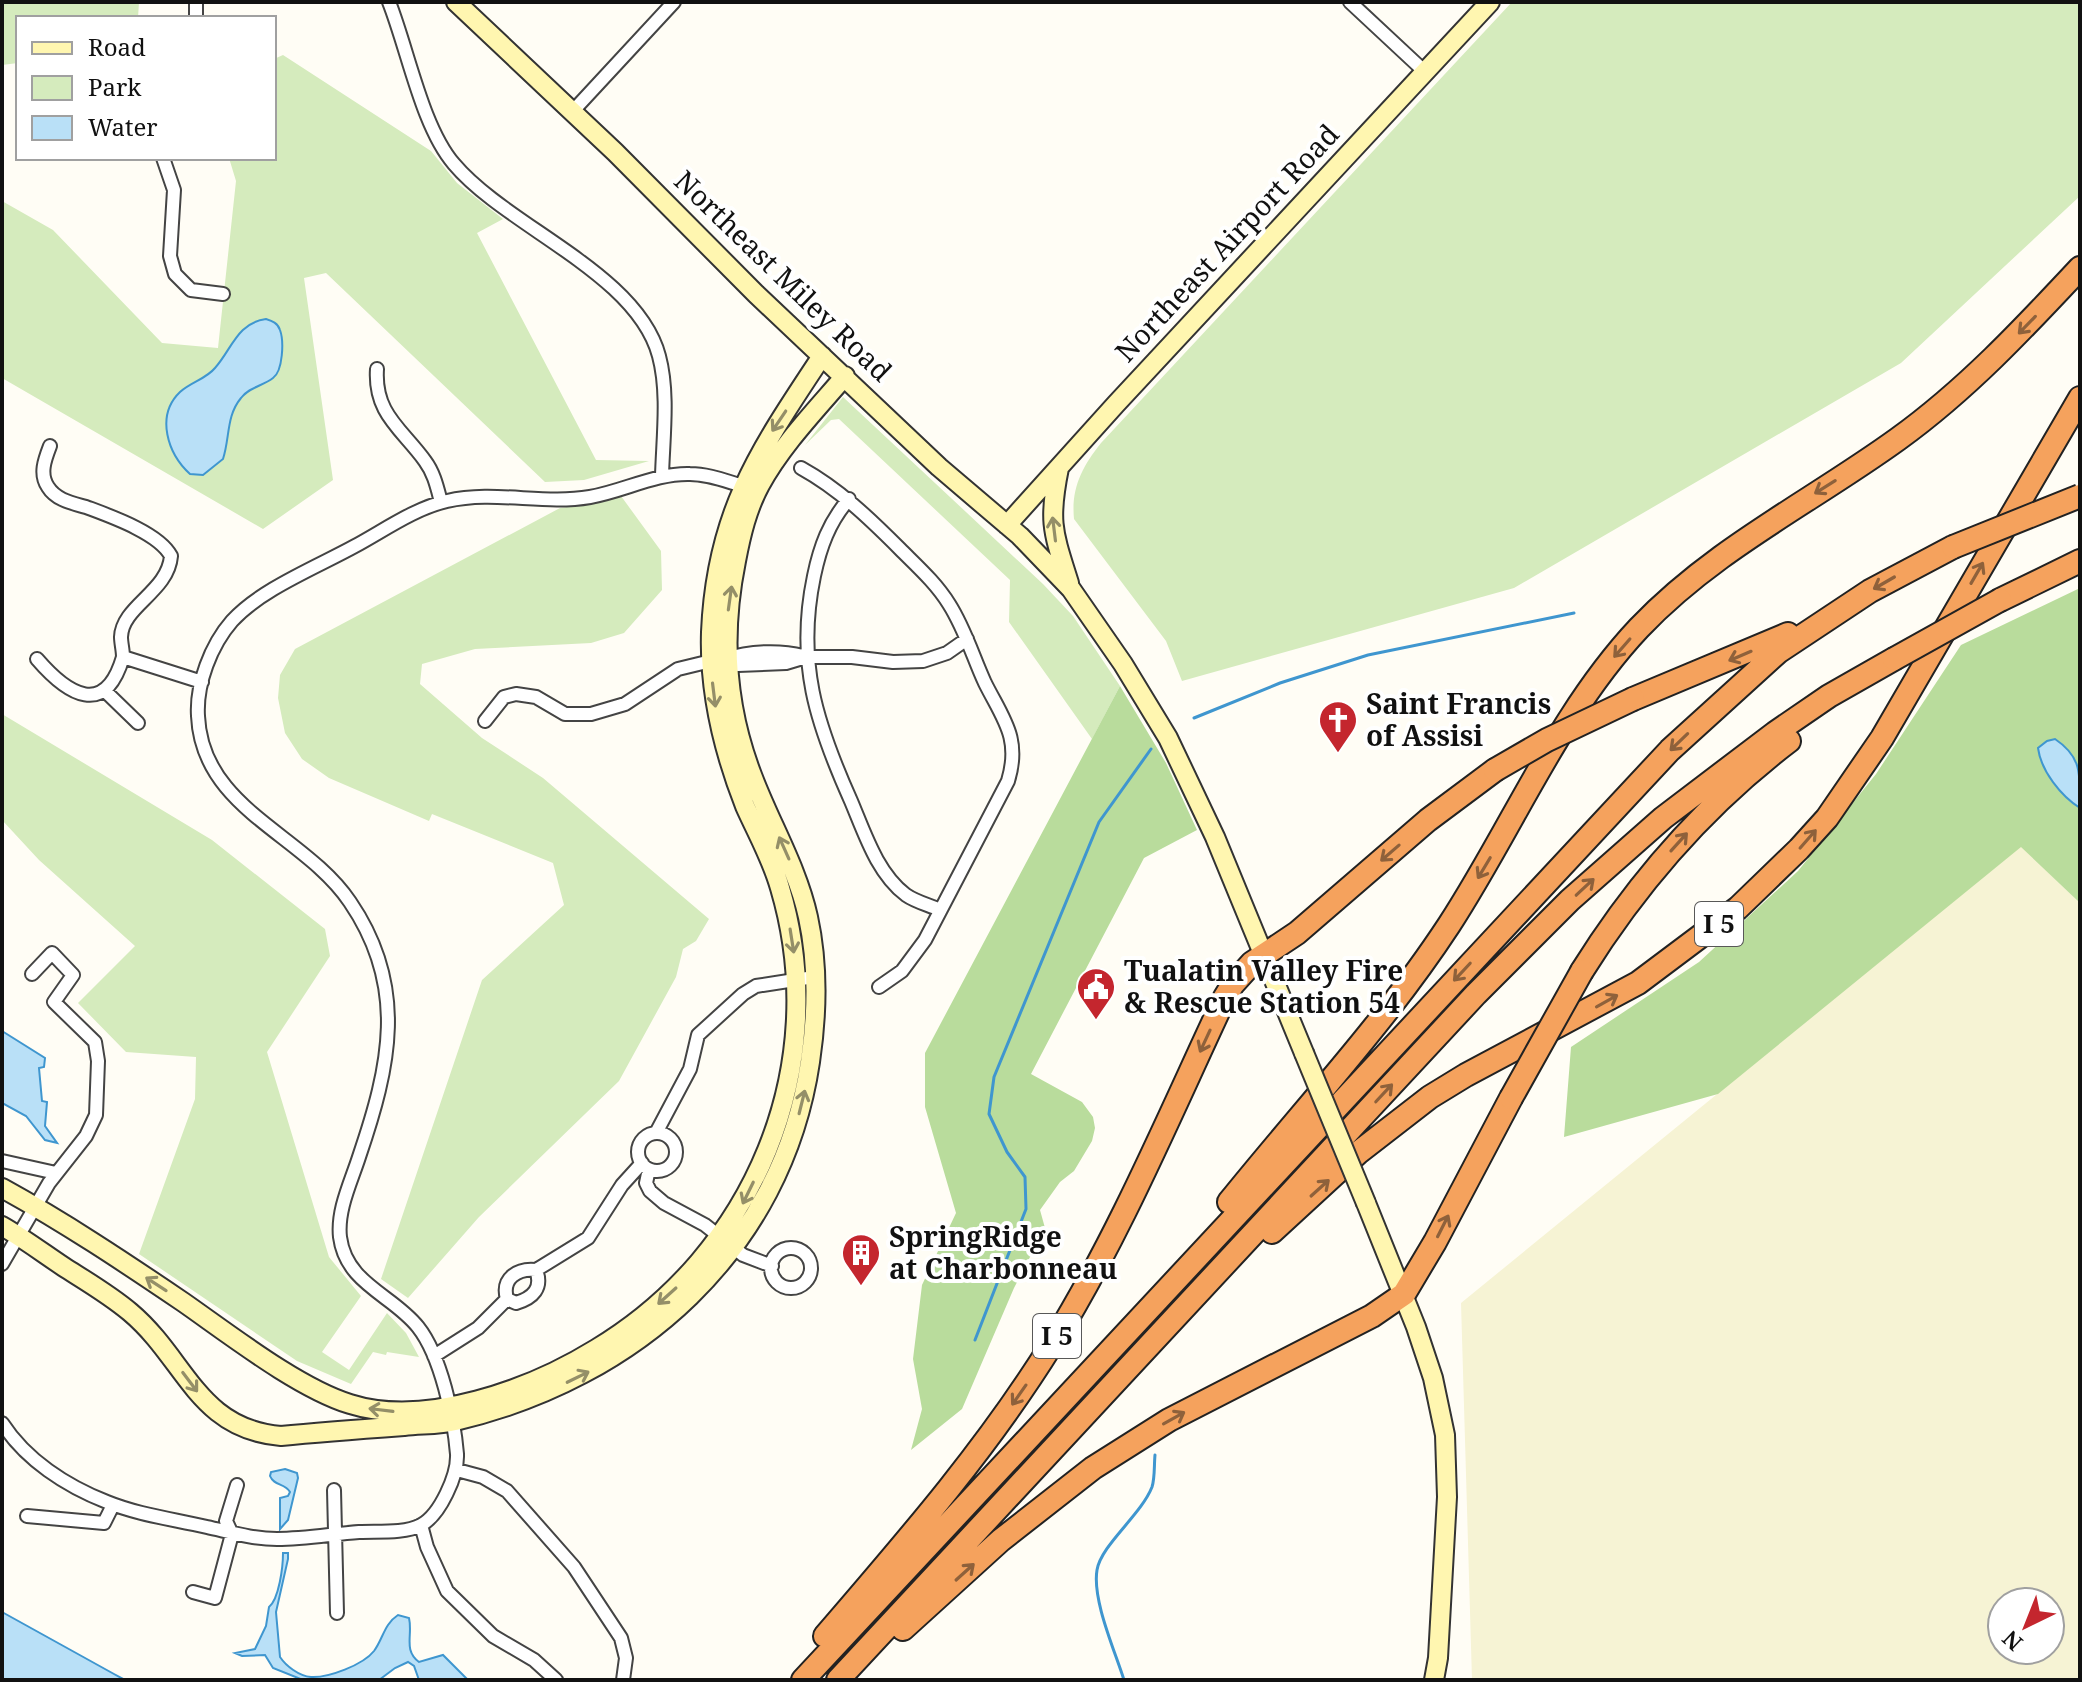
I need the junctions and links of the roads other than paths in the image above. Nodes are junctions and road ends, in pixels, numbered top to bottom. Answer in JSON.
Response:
{"nodes":[{"id":1,"x":389,"y":2,"type":"edge"},
{"id":2,"x":456,"y":2,"type":"edge"},
{"id":3,"x":674,"y":2,"type":"edge"},
{"id":4,"x":1350,"y":2,"type":"edge"},
{"id":5,"x":1490,"y":2,"type":"edge"},
{"id":6,"x":1424,"y":71,"type":"junction"},
{"id":7,"x":573,"y":111,"type":"junction"},
{"id":8,"x":164,"y":160,"type":"edge"},
{"id":9,"x":2080,"y":268,"type":"edge"},
{"id":10,"x":223,"y":294,"type":"dead end"},
{"id":11,"x":822,"y":356,"type":"junction"},
{"id":12,"x":377,"y":369,"type":"dead end"},
{"id":13,"x":845,"y":376,"type":"junction"},
{"id":14,"x":2080,"y":398,"type":"edge"},
{"id":15,"x":50,"y":446,"type":"dead end"},
{"id":16,"x":1059,"y":467,"type":"junction"},
{"id":17,"x":801,"y":468,"type":"dead end"},
{"id":18,"x":662,"y":476,"type":"junction"},
{"id":19,"x":750,"y":488,"type":"junction"},
{"id":20,"x":2080,"y":496,"type":"edge"},
{"id":21,"x":849,"y":499,"type":"junction"},
{"id":22,"x":441,"y":502,"type":"junction"},
{"id":23,"x":1007,"y":525,"type":"junction"},
{"id":24,"x":2080,"y":561,"type":"edge"},
{"id":25,"x":1071,"y":589,"type":"junction"},
{"id":26,"x":1836,"y":612,"type":"junction"},
{"id":27,"x":967,"y":639,"type":"junction"},
{"id":28,"x":123,"y":657,"type":"junction"},
{"id":29,"x":806,"y":657,"type":"junction"},
{"id":30,"x":37,"y":659,"type":"dead end"},
{"id":31,"x":718,"y":660,"type":"junction"},
{"id":32,"x":1863,"y":677,"type":"junction"},
{"id":33,"x":202,"y":682,"type":"junction"},
{"id":34,"x":104,"y":690,"type":"junction"},
{"id":35,"x":485,"y":721,"type":"dead end"},
{"id":36,"x":138,"y":723,"type":"dead end"},
{"id":37,"x":940,"y":910,"type":"junction"},
{"id":38,"x":1263,"y":954,"type":"junction"},
{"id":39,"x":32,"y":974,"type":"dead end"},
{"id":40,"x":805,"y":978,"type":"junction"},
{"id":41,"x":879,"y":987,"type":"dead end"},
{"id":42,"x":656,"y":1133,"type":"junction"},
{"id":43,"x":2,"y":1161,"type":"edge"},
{"id":44,"x":645,"y":1166,"type":"junction"},
{"id":45,"x":56,"y":1173,"type":"junction"},
{"id":46,"x":2,"y":1188,"type":"edge"},
{"id":47,"x":35,"y":1206,"type":"junction"},
{"id":48,"x":10,"y":1230,"type":"edge"},
{"id":49,"x":727,"y":1243,"type":"junction"},
{"id":50,"x":2,"y":1264,"type":"edge"},
{"id":51,"x":772,"y":1266,"type":"dead end"},
{"id":52,"x":536,"y":1270,"type":"junction"},
{"id":53,"x":1197,"y":1293,"type":"junction"},
{"id":54,"x":1404,"y":1294,"type":"junction"},
{"id":55,"x":507,"y":1299,"type":"junction"},
{"id":56,"x":1151,"y":1305,"type":"junction"},
{"id":57,"x":434,"y":1356,"type":"junction"},
{"id":58,"x":451,"y":1414,"type":"junction"},
{"id":59,"x":2,"y":1423,"type":"edge"},
{"id":60,"x":457,"y":1470,"type":"junction"},
{"id":61,"x":237,"y":1485,"type":"dead end"},
{"id":62,"x":334,"y":1490,"type":"dead end"},
{"id":63,"x":113,"y":1505,"type":"junction"},
{"id":64,"x":27,"y":1516,"type":"dead end"},
{"id":65,"x":421,"y":1525,"type":"junction"},
{"id":66,"x":232,"y":1534,"type":"junction"},
{"id":67,"x":333,"y":1534,"type":"junction"},
{"id":68,"x":193,"y":1592,"type":"dead end"},
{"id":69,"x":337,"y":1613,"type":"dead end"},
{"id":70,"x":556,"y":1680,"type":"edge"},
{"id":71,"x":623,"y":1680,"type":"edge"},
{"id":72,"x":789,"y":1680,"type":"edge"},
{"id":73,"x":803,"y":1680,"type":"edge"},
{"id":74,"x":838,"y":1680,"type":"edge"},
{"id":75,"x":844,"y":1680,"type":"edge"},
{"id":76,"x":1434,"y":1680,"type":"edge"}],
"edges":[{"from":1,"to":18,"type":"street"},
{"from":2,"to":7,"type":"street","name":"Northeast Miley Road"},
{"from":3,"to":7,"type":"street"},
{"from":4,"to":6,"type":"street"},
{"from":5,"to":6,"type":"street","name":"Northeast Airport Road"},
{"from":6,"to":16,"type":"street","name":"Northeast Airport Road"},
{"from":7,"to":11,"type":"street","name":"Northeast Miley Road"},
{"from":8,"to":10,"type":"street"},
{"from":9,"to":56,"type":"highway","number":"I 5","one_way":true},
{"from":11,"to":13,"type":"street","name":"Northeast Miley Road"},
{"from":11,"to":19,"type":"street","one_way":true},
{"from":12,"to":22,"type":"street"},
{"from":13,"to":19,"type":"street"},
{"from":13,"to":23,"type":"street","name":"Northeast Miley Road"},
{"from":53,"to":14,"type":"highway","number":"I 5","one_way":true},
{"from":15,"to":28,"type":"street"},
{"from":16,"to":23,"type":"street","name":"Northeast Airport Road"},
{"from":25,"to":16,"type":"street","one_way":true},
{"from":17,"to":21,"type":"street"},
{"from":18,"to":19,"type":"street"},
{"from":18,"to":22,"type":"street"},
{"from":19,"to":31,"type":"street"},
{"from":20,"to":26,"type":"highway","number":"I 5","one_way":true,"bridge":true},
{"from":21,"to":27,"type":"street"},
{"from":21,"to":29,"type":"street"},
{"from":22,"to":33,"type":"street"},
{"from":23,"to":25,"type":"street","name":"Northeast Miley Road"},
{"from":24,"to":32,"type":"highway","number":"I 5","bridge":true},
{"from":25,"to":38,"type":"street"},
{"from":26,"to":38,"type":"highway","number":"I 5","one_way":true,"bridge":true},
{"from":26,"to":56,"type":"highway","number":"I 5","one_way":true},
{"from":27,"to":29,"type":"street"},
{"from":27,"to":37,"type":"street"},
{"from":28,"to":33,"type":"street"},
{"from":28,"to":34,"type":"street"},
{"from":29,"to":31,"type":"street"},
{"from":29,"to":37,"type":"street"},
{"from":30,"to":34,"type":"street"},
{"from":31,"to":35,"type":"street"},
{"from":31,"to":40,"type":"street"},
{"from":53,"to":32,"type":"highway","number":"I 5","one_way":true},
{"from":54,"to":32,"type":"highway","number":"I 5","one_way":true,"bridge":true},
{"from":33,"to":57,"type":"street"},
{"from":34,"to":36,"type":"street"},
{"from":37,"to":41,"type":"street"},
{"from":38,"to":54,"type":"street","bridge":true},
{"from":38,"to":72,"type":"highway","number":"I 5","one_way":true},
{"from":39,"to":45,"type":"street"},
{"from":40,"to":42,"type":"street"},
{"from":40,"to":49,"type":"street"},
{"from":42,"to":44,"type":"street"},
{"from":42,"to":44,"type":"street"},
{"from":43,"to":45,"type":"street"},
{"from":44,"to":49,"type":"street"},
{"from":44,"to":52,"type":"street"},
{"from":45,"to":47,"type":"street"},
{"from":46,"to":47,"type":"street"},
{"from":47,"to":48,"type":"street"},
{"from":58,"to":47,"type":"street","one_way":true},
{"from":48,"to":50,"type":"street"},
{"from":48,"to":58,"type":"street","one_way":true},
{"from":49,"to":51,"type":"street"},
{"from":49,"to":58,"type":"street"},
{"from":52,"to":55,"type":"street"},
{"from":52,"to":55,"type":"street"},
{"from":53,"to":74,"type":"highway","number":"I 5"},
{"from":75,"to":54,"type":"highway","number":"I 5","one_way":true},
{"from":54,"to":76,"type":"street"},
{"from":55,"to":57,"type":"street"},
{"from":56,"to":73,"type":"highway","number":"I 5"},
{"from":57,"to":58,"type":"street"},
{"from":58,"to":60,"type":"street"},
{"from":59,"to":63,"type":"street"},
{"from":60,"to":65,"type":"street"},
{"from":60,"to":71,"type":"street"},
{"from":61,"to":66,"type":"street"},
{"from":62,"to":67,"type":"street"},
{"from":63,"to":64,"type":"street"},
{"from":63,"to":66,"type":"street"},
{"from":65,"to":67,"type":"street"},
{"from":65,"to":70,"type":"street"},
{"from":66,"to":67,"type":"street"},
{"from":66,"to":68,"type":"street"},
{"from":67,"to":69,"type":"street"}]}
